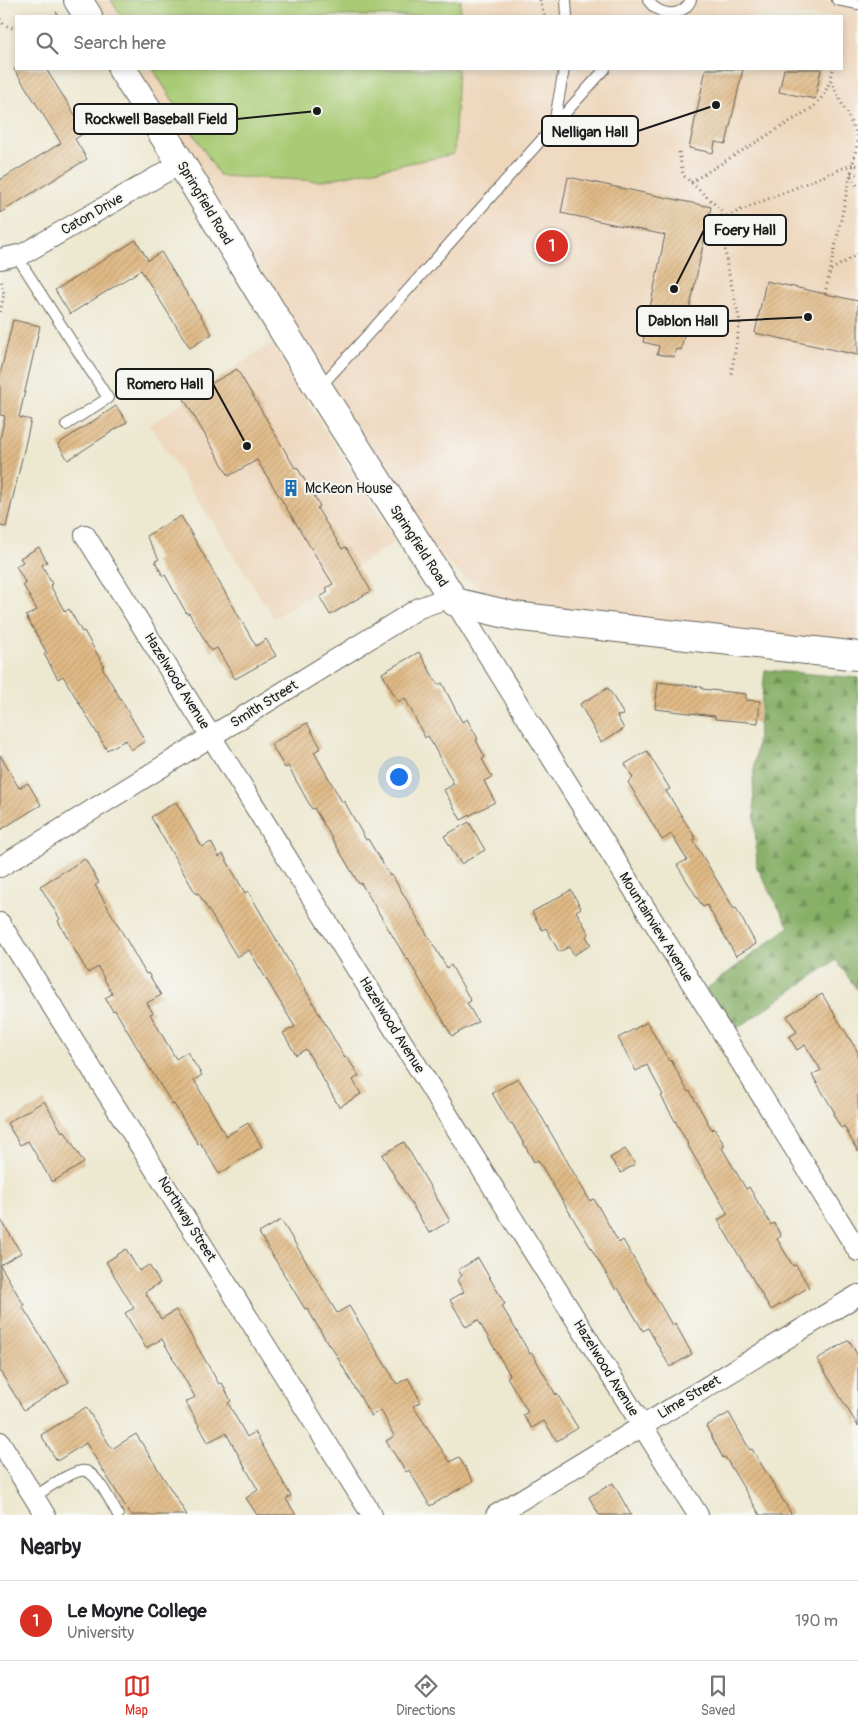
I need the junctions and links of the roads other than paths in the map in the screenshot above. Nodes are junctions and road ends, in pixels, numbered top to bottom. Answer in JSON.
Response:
{"nodes":[{"id":1,"x":78,"y":0,"type":"edge"},
{"id":2,"x":566,"y":0,"type":"edge"},
{"id":3,"x":648,"y":0,"type":"edge"},
{"id":4,"x":691,"y":0,"type":"edge"},
{"id":5,"x":837,"y":0,"type":"edge"},
{"id":6,"x":858,"y":4,"type":"edge"},
{"id":7,"x":654,"y":13,"type":"edge"},
{"id":8,"x":87,"y":15,"type":"edge"},
{"id":9,"x":567,"y":15,"type":"edge"},
{"id":10,"x":123,"y":70,"type":"edge"},
{"id":11,"x":564,"y":70,"type":"edge"},
{"id":12,"x":604,"y":70,"type":"edge"},
{"id":13,"x":554,"y":125,"type":"junction"},
{"id":14,"x":181,"y":162,"type":"junction"},
{"id":15,"x":8,"y":257,"type":"edge"},
{"id":16,"x":319,"y":389,"type":"junction"},
{"id":17,"x":66,"y":425,"type":"dead end"},
{"id":18,"x":85,"y":534,"type":"dead end"},
{"id":19,"x":455,"y":602,"type":"junction"},
{"id":20,"x":858,"y":656,"type":"edge"},
{"id":21,"x":212,"y":736,"type":"junction"},
{"id":22,"x":0,"y":867,"type":"edge"},
{"id":23,"x":0,"y":923,"type":"edge"},
{"id":24,"x":858,"y":1252,"type":"edge"},
{"id":25,"x":858,"y":1295,"type":"edge"},
{"id":26,"x":642,"y":1425,"type":"junction"},
{"id":27,"x":0,"y":1442,"type":"edge"},
{"id":28,"x":34,"y":1497,"type":"junction"},
{"id":29,"x":45,"y":1515,"type":"edge"},
{"id":30,"x":118,"y":1515,"type":"edge"},
{"id":31,"x":372,"y":1515,"type":"edge"},
{"id":32,"x":496,"y":1515,"type":"edge"},
{"id":33,"x":698,"y":1515,"type":"edge"}],
"edges":[{"from":1,"to":8,"type":"street"},
{"from":2,"to":9,"type":"lane"},
{"from":3,"to":7,"type":"lane"},
{"from":4,"to":7,"type":"lane"},
{"from":5,"to":6,"type":"lane"},
{"from":10,"to":14,"type":"street","name":"Springfield Road"},
{"from":11,"to":13,"type":"lane"},
{"from":12,"to":13,"type":"lane"},
{"from":13,"to":16,"type":"lane"},
{"from":14,"to":15,"type":"street","name":"Caton Drive"},
{"from":14,"to":16,"type":"street","name":"Springfield Road"},
{"from":15,"to":17,"type":"lane"},
{"from":16,"to":19,"type":"street","name":"Springfield Road"},
{"from":18,"to":21,"type":"street","name":"Hazelwood Avenue"},
{"from":19,"to":20,"type":"street","name":"Springfield Road"},
{"from":19,"to":21,"type":"street","name":"Smith Street"},
{"from":19,"to":24,"type":"street","name":"Mountainview Avenue"},
{"from":21,"to":22,"type":"street","name":"Smith Street"},
{"from":21,"to":26,"type":"street","name":"Hazelwood Avenue"},
{"from":23,"to":31,"type":"street","name":"Northway Street"},
{"from":25,"to":26,"type":"street","name":"Lime Street"},
{"from":26,"to":32,"type":"street","name":"Lime Street"},
{"from":26,"to":33,"type":"street","name":"Hazelwood Avenue"},
{"from":27,"to":28,"type":"street"},
{"from":28,"to":29,"type":"street"},
{"from":28,"to":30,"type":"lane"}]}
